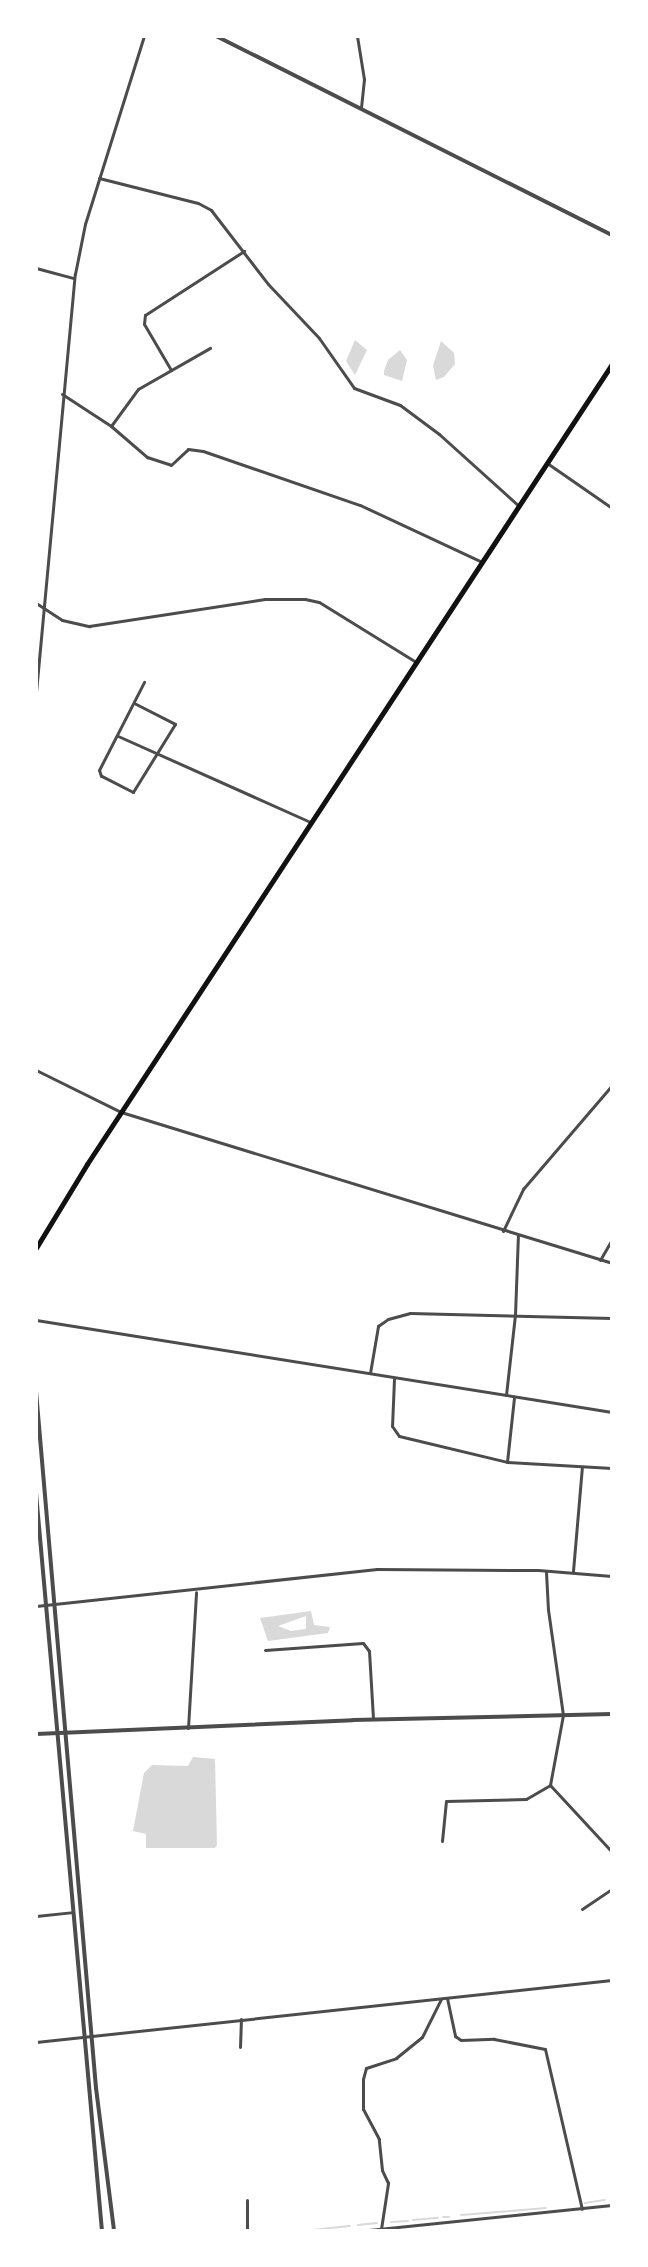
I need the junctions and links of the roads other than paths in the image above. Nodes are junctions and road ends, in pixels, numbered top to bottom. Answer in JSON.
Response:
{"nodes":[{"id":1,"x":144,"y":36,"type":"edge"},
{"id":2,"x":216,"y":36,"type":"edge"},
{"id":3,"x":357,"y":36,"type":"edge"},
{"id":4,"x":361,"y":108,"type":"junction"},
{"id":5,"x":99,"y":178,"type":"junction"},
{"id":6,"x":612,"y":235,"type":"edge"},
{"id":7,"x":244,"y":251,"type":"junction"},
{"id":8,"x":36,"y":268,"type":"edge"},
{"id":9,"x":74,"y":278,"type":"junction"},
{"id":10,"x":210,"y":348,"type":"dead end"},
{"id":11,"x":612,"y":364,"type":"edge"},
{"id":12,"x":171,"y":370,"type":"junction"},
{"id":13,"x":61,"y":393,"type":"junction"},
{"id":14,"x":111,"y":426,"type":"junction"},
{"id":15,"x":547,"y":463,"type":"junction"},
{"id":16,"x":519,"y":506,"type":"junction"},
{"id":17,"x":612,"y":508,"type":"edge"},
{"id":18,"x":482,"y":562,"type":"junction"},
{"id":19,"x":36,"y":603,"type":"edge"},
{"id":20,"x":44,"y":610,"type":"junction"},
{"id":21,"x":416,"y":662,"type":"junction"},
{"id":22,"x":144,"y":682,"type":"dead end"},
{"id":23,"x":36,"y":692,"type":"edge"},
{"id":24,"x":134,"y":703,"type":"junction"},
{"id":25,"x":118,"y":736,"type":"junction"},
{"id":26,"x":156,"y":754,"type":"junction"},
{"id":27,"x":310,"y":822,"type":"junction"},
{"id":28,"x":36,"y":1070,"type":"edge"},
{"id":29,"x":612,"y":1085,"type":"edge"},
{"id":30,"x":121,"y":1112,"type":"junction"},
{"id":31,"x":44,"y":1230,"type":"junction"},
{"id":32,"x":503,"y":1231,"type":"junction"},
{"id":33,"x":518,"y":1235,"type":"junction"},
{"id":34,"x":36,"y":1239,"type":"edge"},
{"id":35,"x":612,"y":1239,"type":"edge"},
{"id":36,"x":36,"y":1248,"type":"edge"},
{"id":37,"x":600,"y":1260,"type":"junction"},
{"id":38,"x":612,"y":1263,"type":"edge"},
{"id":39,"x":515,"y":1315,"type":"junction"},
{"id":40,"x":612,"y":1318,"type":"edge"},
{"id":41,"x":36,"y":1320,"type":"edge"},
{"id":42,"x":370,"y":1374,"type":"junction"},
{"id":43,"x":394,"y":1378,"type":"junction"},
{"id":44,"x":36,"y":1391,"type":"edge"},
{"id":45,"x":505,"y":1396,"type":"junction"},
{"id":46,"x":514,"y":1398,"type":"junction"},
{"id":47,"x":612,"y":1412,"type":"edge"},
{"id":48,"x":507,"y":1462,"type":"junction"},
{"id":49,"x":582,"y":1467,"type":"junction"},
{"id":50,"x":612,"y":1468,"type":"edge"},
{"id":51,"x":36,"y":1496,"type":"edge"},
{"id":52,"x":546,"y":1571,"type":"junction"},
{"id":53,"x":573,"y":1572,"type":"junction"},
{"id":54,"x":612,"y":1576,"type":"edge"},
{"id":55,"x":195,"y":1591,"type":"junction"},
{"id":56,"x":56,"y":1604,"type":"junction"},
{"id":57,"x":45,"y":1605,"type":"junction"},
{"id":58,"x":36,"y":1606,"type":"edge"},
{"id":59,"x":265,"y":1650,"type":"dead end"},
{"id":60,"x":612,"y":1714,"type":"edge"},
{"id":61,"x":563,"y":1715,"type":"junction"},
{"id":62,"x":373,"y":1719,"type":"junction"},
{"id":63,"x":188,"y":1728,"type":"junction"},
{"id":64,"x":64,"y":1733,"type":"junction"},
{"id":65,"x":36,"y":1734,"type":"edge"},
{"id":66,"x":56,"y":1734,"type":"junction"},
{"id":67,"x":550,"y":1785,"type":"junction"},
{"id":68,"x":442,"y":1841,"type":"dead end"},
{"id":69,"x":612,"y":1852,"type":"edge"},
{"id":70,"x":612,"y":1889,"type":"edge"},
{"id":71,"x":582,"y":1909,"type":"dead end"},
{"id":72,"x":73,"y":1912,"type":"junction"},
{"id":73,"x":36,"y":1916,"type":"edge"},
{"id":74,"x":612,"y":1980,"type":"edge"},
{"id":75,"x":447,"y":1998,"type":"junction"},
{"id":76,"x":441,"y":1999,"type":"junction"},
{"id":77,"x":241,"y":2019,"type":"junction"},
{"id":78,"x":91,"y":2036,"type":"junction"},
{"id":79,"x":83,"y":2037,"type":"junction"},
{"id":80,"x":36,"y":2042,"type":"edge"},
{"id":81,"x":240,"y":2047,"type":"dead end"},
{"id":82,"x":247,"y":2200,"type":"dead end"},
{"id":83,"x":612,"y":2205,"type":"edge"},
{"id":84,"x":582,"y":2209,"type":"junction"},
{"id":85,"x":381,"y":2229,"type":"junction"},
{"id":86,"x":102,"y":2231,"type":"edge"},
{"id":87,"x":114,"y":2231,"type":"edge"},
{"id":88,"x":247,"y":2231,"type":"edge"},
{"id":89,"x":359,"y":2231,"type":"edge"}],
"edges":[{"from":1,"to":5,"type":"street"},
{"from":2,"to":4,"type":"street"},
{"from":3,"to":4,"type":"street"},
{"from":4,"to":6,"type":"street"},
{"from":5,"to":7,"type":"street"},
{"from":5,"to":9,"type":"street"},
{"from":7,"to":12,"type":"street"},
{"from":7,"to":16,"type":"street"},
{"from":8,"to":9,"type":"street"},
{"from":9,"to":13,"type":"street"},
{"from":10,"to":12,"type":"street"},
{"from":11,"to":15,"type":"main road"},
{"from":12,"to":14,"type":"street"},
{"from":13,"to":14,"type":"street"},
{"from":13,"to":20,"type":"street"},
{"from":14,"to":18,"type":"street"},
{"from":15,"to":16,"type":"main road"},
{"from":15,"to":17,"type":"street"},
{"from":16,"to":18,"type":"main road"},
{"from":18,"to":21,"type":"main road"},
{"from":19,"to":20,"type":"street"},
{"from":20,"to":21,"type":"street"},
{"from":20,"to":23,"type":"street"},
{"from":21,"to":27,"type":"main road"},
{"from":22,"to":24,"type":"street"},
{"from":24,"to":25,"type":"street"},
{"from":24,"to":26,"type":"street"},
{"from":25,"to":26,"type":"street"},
{"from":25,"to":26,"type":"street"},
{"from":26,"to":27,"type":"street"},
{"from":27,"to":30,"type":"main road"},
{"from":28,"to":30,"type":"street"},
{"from":29,"to":32,"type":"street"},
{"from":30,"to":31,"type":"main road"},
{"from":30,"to":32,"type":"street"},
{"from":31,"to":34,"type":"main road"},
{"from":31,"to":36,"type":"main road"},
{"from":32,"to":33,"type":"street"},
{"from":33,"to":37,"type":"street"},
{"from":33,"to":39,"type":"street"},
{"from":35,"to":37,"type":"street"},
{"from":37,"to":38,"type":"street"},
{"from":39,"to":40,"type":"street"},
{"from":39,"to":42,"type":"street"},
{"from":39,"to":45,"type":"street"},
{"from":41,"to":42,"type":"street"},
{"from":42,"to":43,"type":"street"},
{"from":43,"to":45,"type":"street"},
{"from":43,"to":48,"type":"street"},
{"from":44,"to":56,"type":"street"},
{"from":45,"to":46,"type":"street"},
{"from":46,"to":47,"type":"street"},
{"from":46,"to":48,"type":"street"},
{"from":48,"to":49,"type":"street"},
{"from":49,"to":50,"type":"street"},
{"from":49,"to":53,"type":"street"},
{"from":51,"to":57,"type":"street"},
{"from":52,"to":53,"type":"street"},
{"from":52,"to":55,"type":"street"},
{"from":52,"to":61,"type":"street"},
{"from":53,"to":54,"type":"street"},
{"from":55,"to":56,"type":"street"},
{"from":55,"to":63,"type":"street"},
{"from":56,"to":57,"type":"street"},
{"from":56,"to":64,"type":"street"},
{"from":57,"to":58,"type":"street"},
{"from":57,"to":66,"type":"street"},
{"from":59,"to":62,"type":"street"},
{"from":60,"to":61,"type":"street"},
{"from":61,"to":62,"type":"street"},
{"from":61,"to":67,"type":"street"},
{"from":62,"to":63,"type":"street"},
{"from":63,"to":64,"type":"street"},
{"from":64,"to":66,"type":"street"},
{"from":64,"to":78,"type":"street"},
{"from":65,"to":66,"type":"street"},
{"from":66,"to":72,"type":"street"},
{"from":67,"to":68,"type":"street"},
{"from":67,"to":69,"type":"street"},
{"from":70,"to":71,"type":"street"},
{"from":72,"to":73,"type":"street"},
{"from":72,"to":79,"type":"street"},
{"from":74,"to":75,"type":"street"},
{"from":75,"to":76,"type":"street"},
{"from":75,"to":84,"type":"street"},
{"from":76,"to":77,"type":"street"},
{"from":76,"to":85,"type":"street"},
{"from":77,"to":78,"type":"street"},
{"from":77,"to":81,"type":"street"},
{"from":78,"to":79,"type":"street"},
{"from":78,"to":87,"type":"street"},
{"from":79,"to":80,"type":"street"},
{"from":79,"to":86,"type":"street"},
{"from":82,"to":88,"type":"street"},
{"from":83,"to":84,"type":"street"},
{"from":84,"to":85,"type":"street"},
{"from":85,"to":89,"type":"street"}]}
